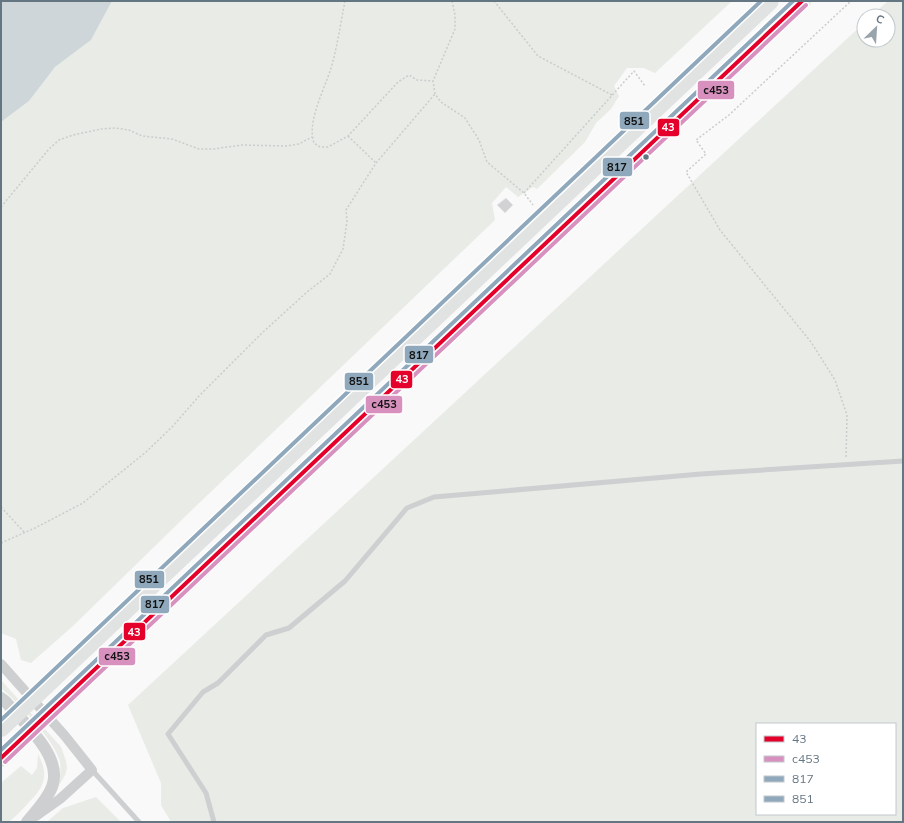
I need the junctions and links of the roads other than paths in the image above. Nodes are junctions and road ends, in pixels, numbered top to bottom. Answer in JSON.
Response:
{"nodes":[{"id":1,"x":770,"y":1,"type":"edge"},
{"id":2,"x":802,"y":1,"type":"edge"},
{"id":3,"x":903,"y":461,"type":"edge"},
{"id":4,"x":1,"y":664,"type":"edge"},
{"id":5,"x":1,"y":698,"type":"edge"},
{"id":6,"x":1,"y":728,"type":"edge"},
{"id":7,"x":7,"y":753,"type":"edge"},
{"id":8,"x":92,"y":770,"type":"junction"},
{"id":9,"x":27,"y":822,"type":"edge"},
{"id":10,"x":139,"y":822,"type":"edge"},
{"id":11,"x":214,"y":822,"type":"edge"}],
"edges":[{"from":1,"to":6,"type":"highway"},
{"from":2,"to":7,"type":"highway"},
{"from":3,"to":11,"type":"lane"},
{"from":4,"to":8,"type":"street"},
{"from":5,"to":9,"type":"street"},
{"from":8,"to":9,"type":"street"},
{"from":8,"to":10,"type":"lane"}]}
